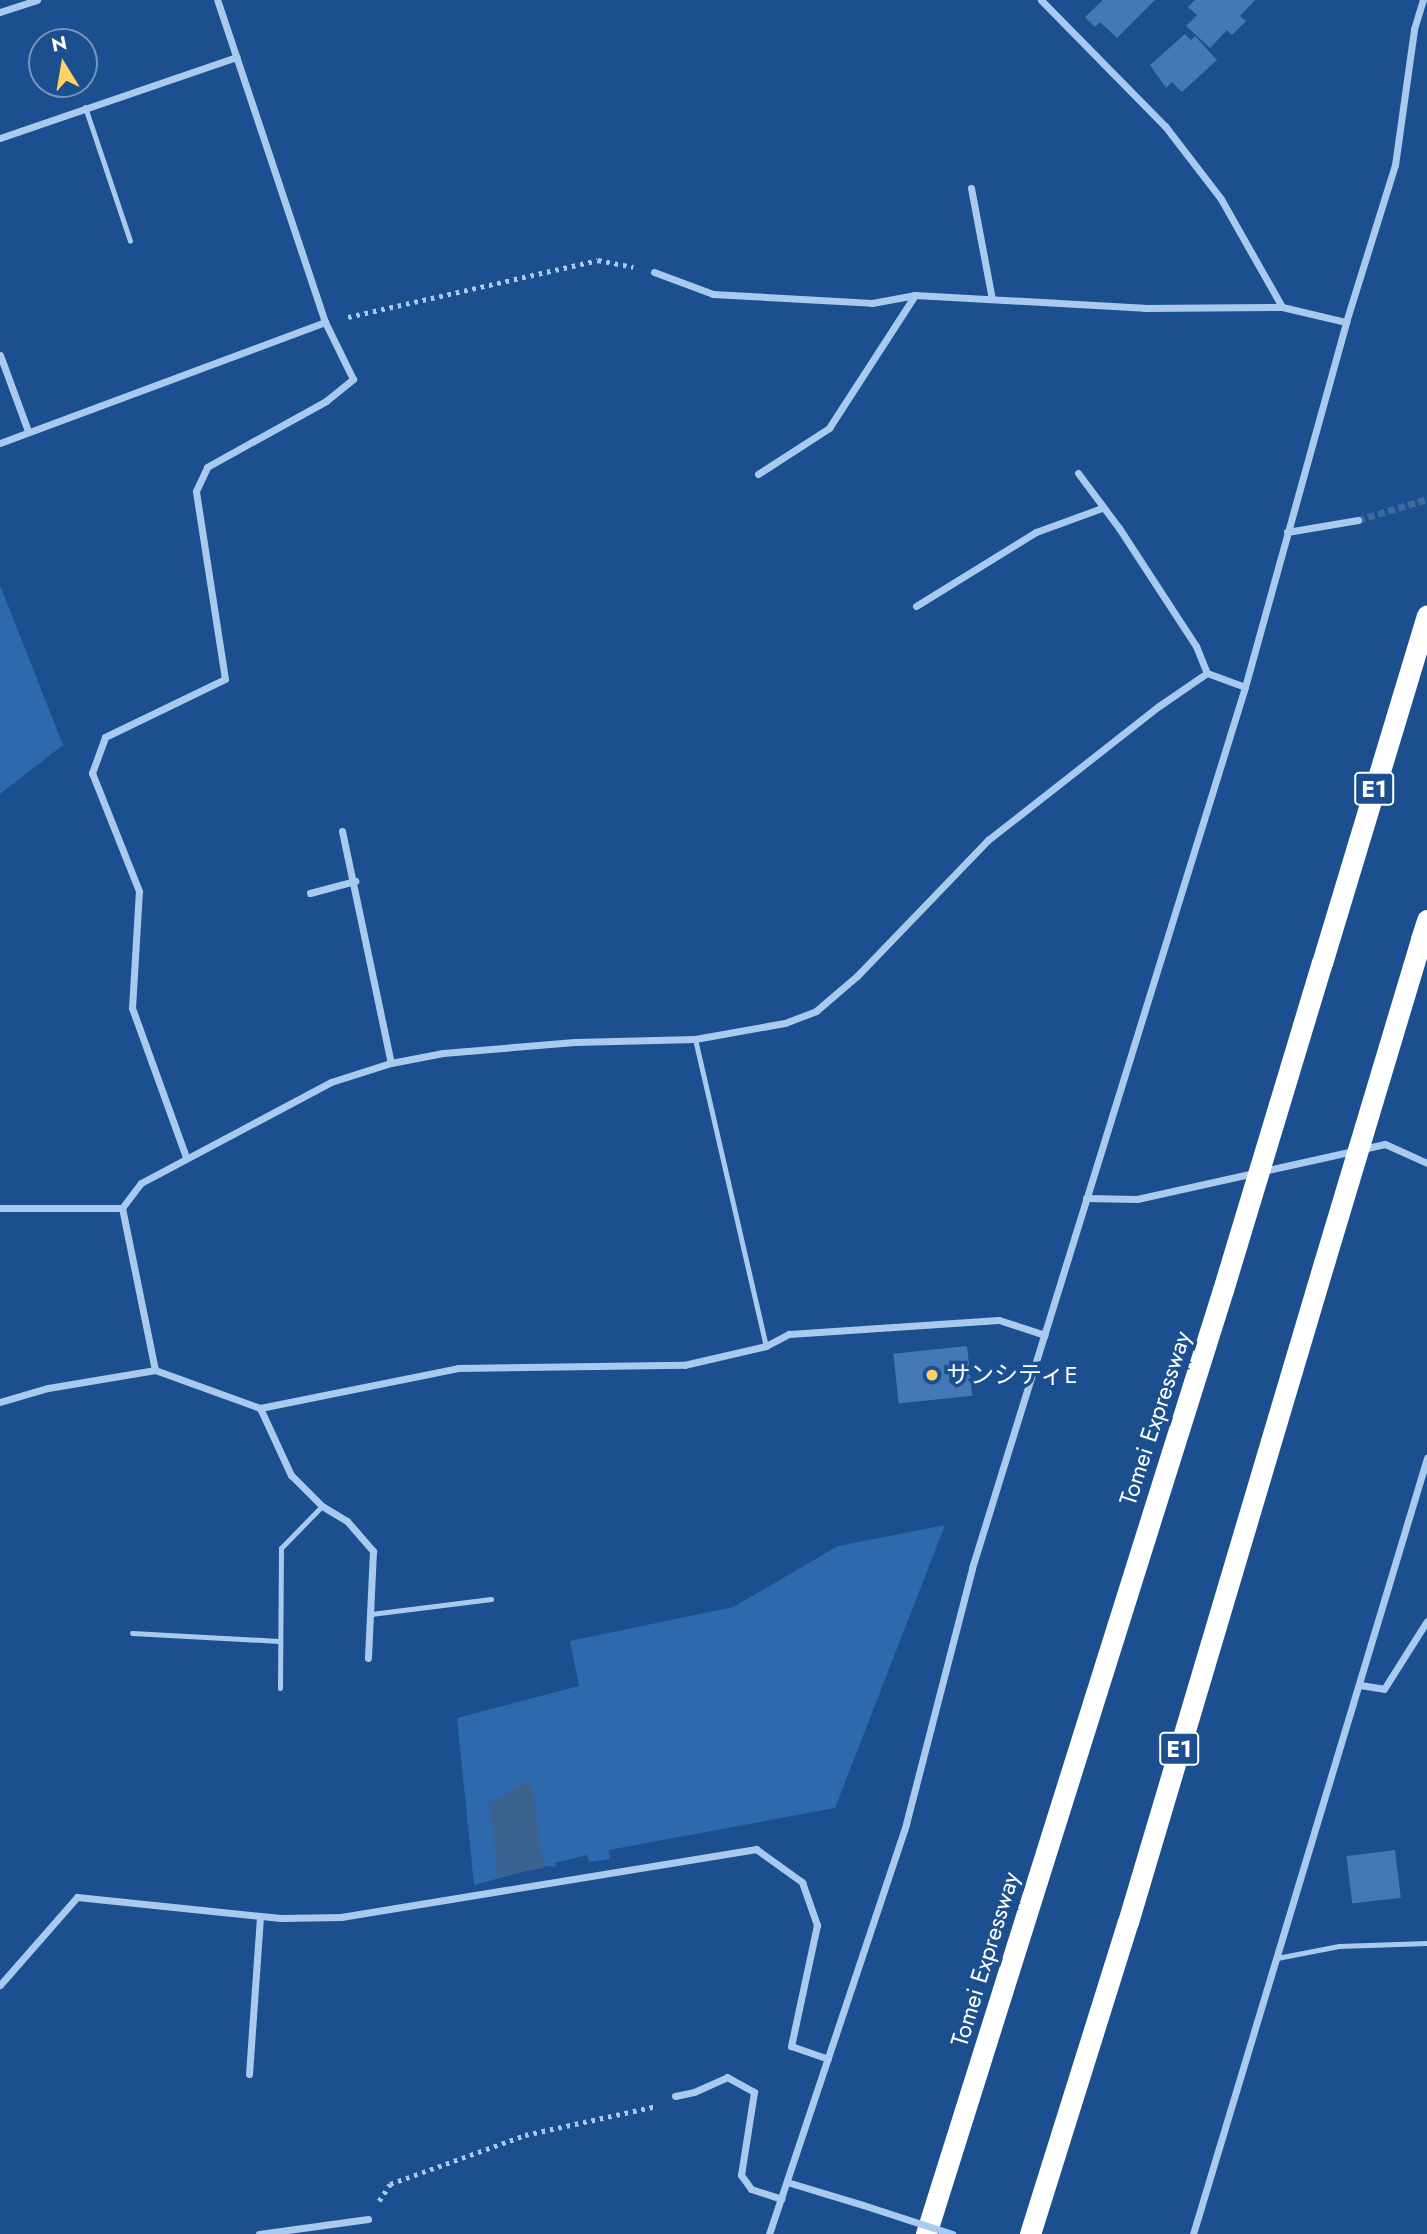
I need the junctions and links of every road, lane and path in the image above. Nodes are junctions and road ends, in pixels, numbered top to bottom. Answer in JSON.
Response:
{"nodes":[{"id":1,"x":37,"y":0,"type":"edge"},
{"id":2,"x":217,"y":0,"type":"edge"},
{"id":3,"x":1041,"y":0,"type":"edge"},
{"id":4,"x":1423,"y":0,"type":"edge"},
{"id":5,"x":0,"y":12,"type":"edge"},
{"id":6,"x":237,"y":57,"type":"junction"},
{"id":7,"x":85,"y":107,"type":"junction"},
{"id":8,"x":0,"y":138,"type":"edge"},
{"id":9,"x":971,"y":188,"type":"dead end"},
{"id":10,"x":131,"y":241,"type":"dead end"},
{"id":11,"x":654,"y":272,"type":"joint"},
{"id":12,"x":915,"y":295,"type":"junction"},
{"id":13,"x":992,"y":299,"type":"junction"},
{"id":14,"x":1282,"y":307,"type":"junction"},
{"id":15,"x":325,"y":322,"type":"junction"},
{"id":16,"x":1346,"y":322,"type":"junction"},
{"id":17,"x":0,"y":355,"type":"edge"},
{"id":18,"x":28,"y":431,"type":"junction"},
{"id":19,"x":0,"y":443,"type":"edge"},
{"id":20,"x":1078,"y":473,"type":"dead end"},
{"id":21,"x":758,"y":474,"type":"dead end"},
{"id":22,"x":1102,"y":509,"type":"junction"},
{"id":23,"x":1358,"y":520,"type":"tunnel mouth"},
{"id":24,"x":1287,"y":532,"type":"junction"},
{"id":25,"x":916,"y":606,"type":"dead end"},
{"id":26,"x":1427,"y":616,"type":"edge"},
{"id":27,"x":1207,"y":673,"type":"junction"},
{"id":28,"x":1245,"y":687,"type":"junction"},
{"id":29,"x":342,"y":831,"type":"dead end"},
{"id":30,"x":355,"y":881,"type":"junction"},
{"id":31,"x":310,"y":893,"type":"dead end"},
{"id":32,"x":1424,"y":929,"type":"edge"},
{"id":33,"x":695,"y":1039,"type":"junction"},
{"id":34,"x":391,"y":1063,"type":"junction"},
{"id":35,"x":186,"y":1157,"type":"junction"},
{"id":36,"x":1427,"y":1163,"type":"edge"},
{"id":37,"x":1086,"y":1198,"type":"junction"},
{"id":38,"x":0,"y":1208,"type":"edge"},
{"id":39,"x":122,"y":1208,"type":"junction"},
{"id":40,"x":1045,"y":1335,"type":"junction"},
{"id":41,"x":766,"y":1346,"type":"junction"},
{"id":42,"x":155,"y":1370,"type":"junction"},
{"id":43,"x":0,"y":1402,"type":"edge"},
{"id":44,"x":260,"y":1408,"type":"junction"},
{"id":45,"x":1427,"y":1458,"type":"edge"},
{"id":46,"x":322,"y":1506,"type":"junction"},
{"id":47,"x":491,"y":1599,"type":"dead end"},
{"id":48,"x":371,"y":1614,"type":"junction"},
{"id":49,"x":1427,"y":1621,"type":"edge"},
{"id":50,"x":132,"y":1633,"type":"dead end"},
{"id":51,"x":279,"y":1641,"type":"junction"},
{"id":52,"x":368,"y":1658,"type":"dead end"},
{"id":53,"x":1360,"y":1685,"type":"junction"},
{"id":54,"x":280,"y":1688,"type":"dead end"},
{"id":55,"x":260,"y":1916,"type":"junction"},
{"id":56,"x":1427,"y":1943,"type":"edge"},
{"id":57,"x":1277,"y":1958,"type":"junction"},
{"id":58,"x":0,"y":1985,"type":"edge"},
{"id":59,"x":828,"y":2059,"type":"junction"},
{"id":60,"x":249,"y":2074,"type":"dead end"},
{"id":61,"x":673,"y":2099,"type":"joint"},
{"id":62,"x":787,"y":2182,"type":"junction"},
{"id":63,"x":390,"y":2184,"type":"dead end"},
{"id":64,"x":780,"y":2199,"type":"junction"},
{"id":65,"x":368,"y":2218,"type":"dead end"},
{"id":66,"x":259,"y":2234,"type":"edge"},
{"id":67,"x":769,"y":2234,"type":"edge"},
{"id":68,"x":926,"y":2234,"type":"edge"},
{"id":69,"x":952,"y":2234,"type":"edge"},
{"id":70,"x":1030,"y":2234,"type":"edge"},
{"id":71,"x":1193,"y":2234,"type":"edge"}],
"edges":[{"from":1,"to":5,"type":"street"},
{"from":2,"to":6,"type":"street"},
{"from":3,"to":14,"type":"street"},
{"from":4,"to":16,"type":"street"},
{"from":6,"to":7,"type":"street"},
{"from":6,"to":15,"type":"street"},
{"from":7,"to":8,"type":"street"},
{"from":7,"to":10,"type":"lane"},
{"from":9,"to":13,"type":"street"},
{"from":11,"to":12,"type":"street"},
{"from":11,"to":15,"type":"path"},
{"from":12,"to":13,"type":"street"},
{"from":12,"to":21,"type":"street"},
{"from":13,"to":14,"type":"street"},
{"from":14,"to":16,"type":"street"},
{"from":15,"to":18,"type":"street"},
{"from":15,"to":35,"type":"street"},
{"from":16,"to":24,"type":"street"},
{"from":17,"to":18,"type":"street"},
{"from":18,"to":19,"type":"street"},
{"from":20,"to":22,"type":"street"},
{"from":22,"to":25,"type":"street"},
{"from":22,"to":27,"type":"street"},
{"from":23,"to":24,"type":"street"},
{"from":24,"to":28,"type":"street"},
{"from":26,"to":68,"type":"highway","name":"Tomei Expressway","number":"E1","bridge":true},
{"from":27,"to":28,"type":"street"},
{"from":27,"to":33,"type":"street"},
{"from":28,"to":37,"type":"street"},
{"from":29,"to":30,"type":"street"},
{"from":30,"to":31,"type":"street"},
{"from":30,"to":34,"type":"street"},
{"from":32,"to":70,"type":"highway","number":"E1","bridge":true},
{"from":33,"to":34,"type":"street"},
{"from":33,"to":41,"type":"lane"},
{"from":34,"to":35,"type":"street"},
{"from":35,"to":39,"type":"street"},
{"from":36,"to":37,"type":"street"},
{"from":37,"to":40,"type":"street"},
{"from":38,"to":39,"type":"street"},
{"from":39,"to":42,"type":"street"},
{"from":40,"to":41,"type":"street"},
{"from":40,"to":59,"type":"street"},
{"from":41,"to":44,"type":"street"},
{"from":42,"to":43,"type":"street"},
{"from":42,"to":44,"type":"street"},
{"from":44,"to":46,"type":"street"},
{"from":45,"to":53,"type":"street"},
{"from":46,"to":48,"type":"street"},
{"from":46,"to":51,"type":"lane"},
{"from":47,"to":48,"type":"lane"},
{"from":48,"to":52,"type":"street"},
{"from":49,"to":53,"type":"street"},
{"from":50,"to":51,"type":"lane"},
{"from":51,"to":54,"type":"lane"},
{"from":53,"to":57,"type":"street"},
{"from":55,"to":58,"type":"street"},
{"from":55,"to":59,"type":"street"},
{"from":55,"to":60,"type":"street"},
{"from":56,"to":57,"type":"lane"},
{"from":57,"to":71,"type":"street"},
{"from":59,"to":62,"type":"street"},
{"from":61,"to":63,"type":"path"},
{"from":61,"to":64,"type":"street"},
{"from":62,"to":64,"type":"street"},
{"from":62,"to":69,"type":"street","bridge":true},
{"from":64,"to":67,"type":"street"},
{"from":65,"to":66,"type":"street"}]}
